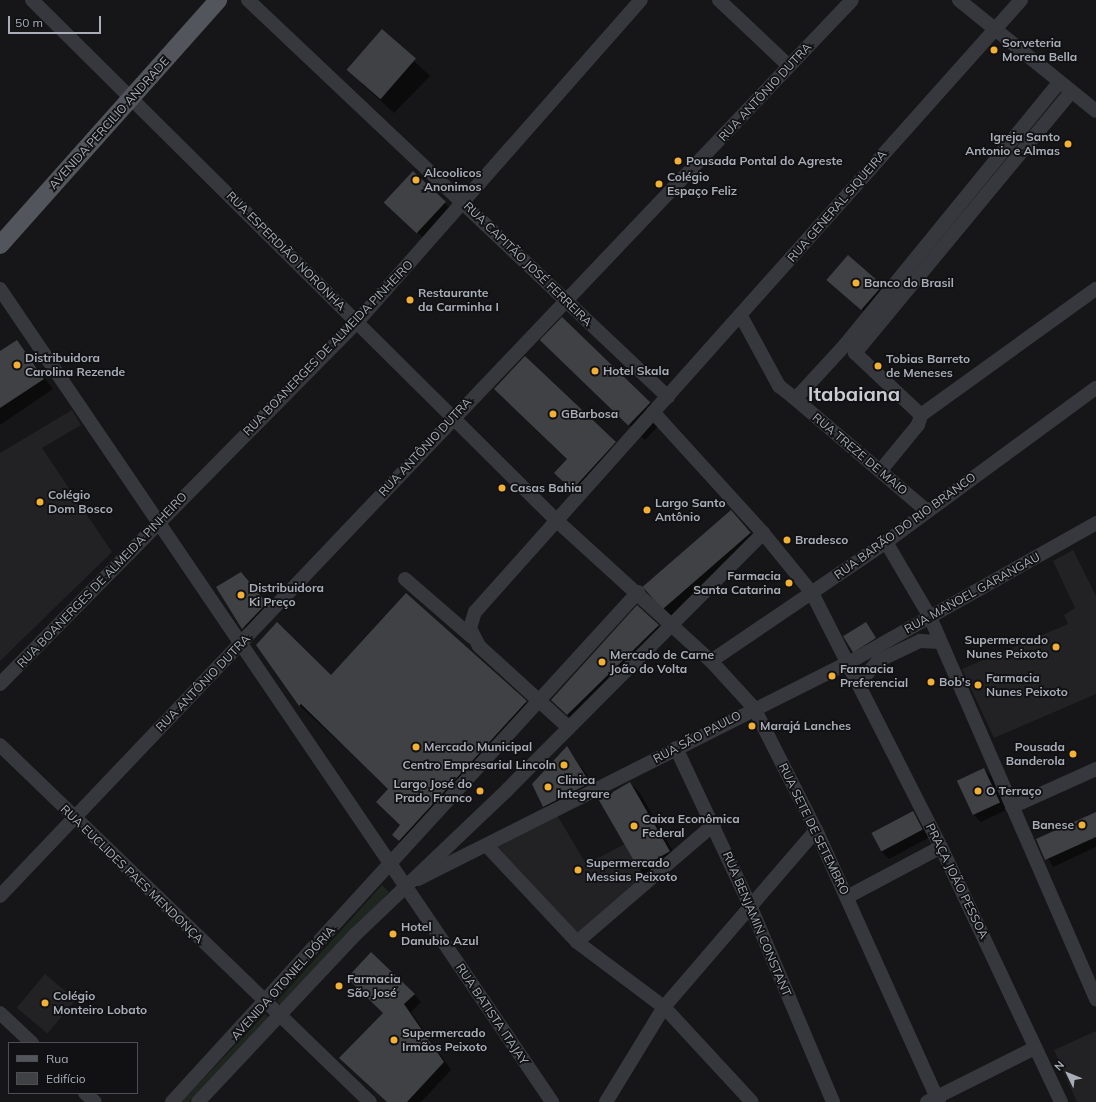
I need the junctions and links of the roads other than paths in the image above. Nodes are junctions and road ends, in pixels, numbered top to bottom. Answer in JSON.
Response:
{"nodes":[{"id":1,"x":32,"y":0,"type":"edge"},
{"id":2,"x":218,"y":0,"type":"edge"},
{"id":3,"x":248,"y":0,"type":"edge"},
{"id":4,"x":641,"y":0,"type":"edge"},
{"id":5,"x":719,"y":0,"type":"edge"},
{"id":6,"x":852,"y":0,"type":"edge"},
{"id":7,"x":958,"y":0,"type":"edge"},
{"id":8,"x":1020,"y":0,"type":"edge"},
{"id":9,"x":994,"y":30,"type":"junction"},
{"id":10,"x":789,"y":66,"type":"junction"},
{"id":11,"x":1059,"y":83,"type":"junction"},
{"id":12,"x":1071,"y":92,"type":"junction"},
{"id":13,"x":132,"y":98,"type":"junction"},
{"id":14,"x":1096,"y":111,"type":"edge"},
{"id":15,"x":1004,"y":163,"type":"junction"},
{"id":16,"x":464,"y":202,"type":"junction"},
{"id":17,"x":933,"y":236,"type":"junction"},
{"id":18,"x":0,"y":245,"type":"edge"},
{"id":19,"x":944,"y":245,"type":"junction"},
{"id":20,"x":0,"y":289,"type":"edge"},
{"id":21,"x":1096,"y":289,"type":"edge"},
{"id":22,"x":1096,"y":298,"type":"edge"},
{"id":23,"x":567,"y":301,"type":"junction"},
{"id":24,"x":741,"y":316,"type":"junction"},
{"id":25,"x":357,"y":322,"type":"junction"},
{"id":26,"x":1056,"y":322,"type":"junction"},
{"id":27,"x":847,"y":350,"type":"junction"},
{"id":28,"x":1096,"y":388,"type":"edge"},
{"id":29,"x":796,"y":396,"type":"junction"},
{"id":30,"x":668,"y":397,"type":"junction"},
{"id":31,"x":654,"y":412,"type":"junction"},
{"id":32,"x":454,"y":415,"type":"junction"},
{"id":33,"x":920,"y":420,"type":"junction"},
{"id":34,"x":881,"y":470,"type":"junction"},
{"id":35,"x":926,"y":510,"type":"junction"},
{"id":36,"x":556,"y":520,"type":"junction"},
{"id":37,"x":157,"y":523,"type":"junction"},
{"id":38,"x":1096,"y":523,"type":"edge"},
{"id":39,"x":764,"y":533,"type":"junction"},
{"id":40,"x":886,"y":542,"type":"junction"},
{"id":41,"x":404,"y":579,"type":"dead end"},
{"id":42,"x":638,"y":592,"type":"junction"},
{"id":43,"x":812,"y":593,"type":"junction"},
{"id":44,"x":930,"y":617,"type":"junction"},
{"id":45,"x":672,"y":626,"type":"junction"},
{"id":46,"x":471,"y":632,"type":"junction"},
{"id":47,"x":940,"y":642,"type":"junction"},
{"id":48,"x":242,"y":644,"type":"junction"},
{"id":49,"x":711,"y":661,"type":"junction"},
{"id":50,"x":848,"y":663,"type":"junction"},
{"id":51,"x":858,"y":683,"type":"junction"},
{"id":52,"x":0,"y":684,"type":"edge"},
{"id":53,"x":537,"y":699,"type":"junction"},
{"id":54,"x":754,"y":708,"type":"junction"},
{"id":55,"x":569,"y":728,"type":"junction"},
{"id":56,"x":0,"y":745,"type":"edge"},
{"id":57,"x":676,"y":748,"type":"junction"},
{"id":58,"x":1096,"y":769,"type":"edge"},
{"id":59,"x":1012,"y":808,"type":"junction"},
{"id":60,"x":73,"y":818,"type":"junction"},
{"id":61,"x":714,"y":824,"type":"junction"},
{"id":62,"x":816,"y":830,"type":"junction"},
{"id":63,"x":487,"y":846,"type":"junction"},
{"id":64,"x":941,"y":847,"type":"junction"},
{"id":65,"x":392,"y":862,"type":"junction"},
{"id":66,"x":405,"y":886,"type":"junction"},
{"id":67,"x":0,"y":896,"type":"edge"},
{"id":68,"x":847,"y":897,"type":"junction"},
{"id":69,"x":749,"y":903,"type":"junction"},
{"id":70,"x":577,"y":942,"type":"junction"},
{"id":71,"x":1096,"y":999,"type":"edge"},
{"id":72,"x":266,"y":1002,"type":"junction"},
{"id":73,"x":664,"y":1006,"type":"junction"},
{"id":74,"x":0,"y":1013,"type":"edge"},
{"id":75,"x":280,"y":1016,"type":"junction"},
{"id":76,"x":31,"y":1042,"type":"edge"},
{"id":77,"x":1035,"y":1048,"type":"junction"},
{"id":78,"x":86,"y":1094,"type":"edge"},
{"id":79,"x":934,"y":1100,"type":"edge"},
{"id":80,"x":95,"y":1102,"type":"edge"},
{"id":81,"x":172,"y":1102,"type":"edge"},
{"id":82,"x":198,"y":1102,"type":"edge"},
{"id":83,"x":370,"y":1102,"type":"edge"},
{"id":84,"x":552,"y":1102,"type":"edge"},
{"id":85,"x":606,"y":1102,"type":"edge"},
{"id":86,"x":752,"y":1102,"type":"edge"},
{"id":87,"x":833,"y":1102,"type":"edge"},
{"id":88,"x":1061,"y":1102,"type":"edge"}],
"edges":[{"from":1,"to":13,"type":"street","name":"RUA ESPERDIÃO NORONHA"},
{"from":2,"to":13,"type":"main road","name":"AVENIDA PERCILIO ANDRADE"},
{"from":3,"to":16,"type":"street","name":"RUA CAPITÃO JOSÉ FERREIRA"},
{"from":4,"to":16,"type":"street","name":"RUA BOANERGES DE ALMEIDA PINHEIRO"},
{"from":5,"to":10,"type":"street"},
{"from":6,"to":10,"type":"street","name":"RUA ANTÔNIO DUTRA"},
{"from":7,"to":9,"type":"street"},
{"from":8,"to":9,"type":"street","name":"RUA GENERAL SIQUEIRA"},
{"from":9,"to":11,"type":"street"},
{"from":9,"to":24,"type":"street","name":"RUA GENERAL SIQUEIRA"},
{"from":10,"to":23,"type":"street","name":"RUA ANTÔNIO DUTRA"},
{"from":11,"to":12,"type":"street"},
{"from":11,"to":15,"type":"street"},
{"from":12,"to":14,"type":"street"},
{"from":12,"to":15,"type":"street"},
{"from":13,"to":18,"type":"main road","name":"AVENIDA PERCILIO ANDRADE"},
{"from":13,"to":25,"type":"street","name":"RUA ESPERDIÃO NORONHA"},
{"from":15,"to":17,"type":"street"},
{"from":15,"to":19,"type":"street"},
{"from":16,"to":23,"type":"street","name":"RUA CAPITÃO JOSÉ FERREIRA"},
{"from":16,"to":25,"type":"street","name":"RUA BOANERGES DE ALMEIDA PINHEIRO"},
{"from":17,"to":19,"type":"street"},
{"from":17,"to":27,"type":"street"},
{"from":19,"to":27,"type":"street"},
{"from":20,"to":37,"type":"street","name":"RUA BATISTA ITAJAY"},
{"from":21,"to":26,"type":"street"},
{"from":22,"to":26,"type":"street"},
{"from":23,"to":30,"type":"street","name":"RUA CAPITÃO JOSÉ FERREIRA"},
{"from":23,"to":32,"type":"street","name":"RUA ANTÔNIO DUTRA"},
{"from":24,"to":29,"type":"street","name":"RUA TREZE DE MAIO"},
{"from":24,"to":30,"type":"street","name":"RUA GENERAL SIQUEIRA"},
{"from":25,"to":32,"type":"street","name":"RUA ESPERDIÃO NORONHA"},
{"from":25,"to":37,"type":"street","name":"RUA BOANERGES DE ALMEIDA PINHEIRO"},
{"from":26,"to":33,"type":"street"},
{"from":27,"to":29,"type":"street"},
{"from":27,"to":33,"type":"street"},
{"from":28,"to":35,"type":"street","name":"RUA BARÃO DO RIO BRANCO"},
{"from":29,"to":34,"type":"street","name":"RUA TREZE DE MAIO"},
{"from":30,"to":31,"type":"street","name":"RUA GENERAL SIQUEIRA"},
{"from":31,"to":36,"type":"street"},
{"from":31,"to":39,"type":"street","name":"PRAÇA JOÃO PESSOA"},
{"from":32,"to":36,"type":"street","name":"RUA ESPERDIÃO NORONHA"},
{"from":32,"to":48,"type":"street","name":"RUA ANTÔNIO DUTRA"},
{"from":33,"to":34,"type":"street"},
{"from":34,"to":35,"type":"street","name":"RUA TREZE DE MAIO"},
{"from":35,"to":40,"type":"street","name":"RUA BARÃO DO RIO BRANCO"},
{"from":36,"to":42,"type":"street"},
{"from":36,"to":46,"type":"street"},
{"from":37,"to":48,"type":"street","name":"RUA BATISTA ITAJAY"},
{"from":37,"to":52,"type":"street","name":"RUA BOANERGES DE ALMEIDA PINHEIRO"},
{"from":38,"to":44,"type":"street","name":"RUA MANOEL GARANGAU"},
{"from":39,"to":43,"type":"street","name":"PRAÇA JOÃO PESSOA"},
{"from":39,"to":45,"type":"street","name":"AVENIDA OTONIEL DÓRIA"},
{"from":40,"to":43,"type":"street","name":"RUA BARÃO DO RIO BRANCO"},
{"from":40,"to":44,"type":"street"},
{"from":41,"to":46,"type":"street"},
{"from":42,"to":45,"type":"street","name":"RUA SETE DE SETEMBRO"},
{"from":42,"to":53,"type":"street","name":"AVENIDA OTONIEL DÓRIA"},
{"from":43,"to":49,"type":"street","name":"RUA BARÃO DO RIO BRANCO"},
{"from":43,"to":50,"type":"street","name":"PRAÇA JOÃO PESSOA"},
{"from":44,"to":47,"type":"street"},
{"from":44,"to":50,"type":"street","name":"RUA MANOEL GARANGAU"},
{"from":45,"to":49,"type":"street","name":"RUA SETE DE SETEMBRO"},
{"from":45,"to":55,"type":"street","name":"AVENIDA OTONIEL DÓRIA"},
{"from":46,"to":53,"type":"street"},
{"from":47,"to":51,"type":"street"},
{"from":47,"to":59,"type":"street"},
{"from":48,"to":60,"type":"street","name":"RUA ANTÔNIO DUTRA"},
{"from":48,"to":65,"type":"street","name":"RUA BATISTA ITAJAY"},
{"from":49,"to":54,"type":"street","name":"RUA SETE DE SETEMBRO"},
{"from":50,"to":51,"type":"street","name":"PRAÇA JOÃO PESSOA"},
{"from":50,"to":54,"type":"street","name":"RUA SÃO PAULO"},
{"from":51,"to":64,"type":"street","name":"PRAÇA JOÃO PESSOA"},
{"from":53,"to":55,"type":"street"},
{"from":53,"to":65,"type":"street","name":"AVENIDA OTONIEL DÓRIA"},
{"from":54,"to":57,"type":"street","name":"RUA SÃO PAULO"},
{"from":54,"to":62,"type":"street","name":"RUA SETE DE SETEMBRO"},
{"from":55,"to":66,"type":"street","name":"AVENIDA OTONIEL DÓRIA"},
{"from":56,"to":60,"type":"street","name":"RUA EUCLIDES PAES MENDONÇA"},
{"from":57,"to":61,"type":"street","name":"RUA BENJAMIN CONSTANT"},
{"from":57,"to":63,"type":"street","name":"RUA SÃO PAULO"},
{"from":58,"to":59,"type":"street"},
{"from":59,"to":71,"type":"street"},
{"from":60,"to":67,"type":"street","name":"RUA ANTÔNIO DUTRA"},
{"from":60,"to":72,"type":"street","name":"RUA EUCLIDES PAES MENDONÇA"},
{"from":61,"to":69,"type":"street","name":"RUA BENJAMIN CONSTANT"},
{"from":61,"to":70,"type":"street"},
{"from":62,"to":68,"type":"street","name":"RUA SETE DE SETEMBRO"},
{"from":62,"to":69,"type":"street"},
{"from":63,"to":66,"type":"street","name":"RUA SÃO PAULO"},
{"from":63,"to":70,"type":"street"},
{"from":64,"to":68,"type":"street"},
{"from":64,"to":77,"type":"street","name":"PRAÇA JOÃO PESSOA"},
{"from":65,"to":66,"type":"street","name":"RUA BATISTA ITAJAY"},
{"from":65,"to":72,"type":"street","name":"AVENIDA OTONIEL DÓRIA"},
{"from":66,"to":75,"type":"street","name":"AVENIDA OTONIEL DÓRIA"},
{"from":66,"to":84,"type":"street","name":"RUA BATISTA ITAJAY"},
{"from":68,"to":79,"type":"street","name":"RUA SETE DE SETEMBRO"},
{"from":69,"to":73,"type":"street"},
{"from":69,"to":87,"type":"street","name":"RUA BENJAMIN CONSTANT"},
{"from":70,"to":73,"type":"street"},
{"from":72,"to":75,"type":"street","name":"RUA EUCLIDES PAES MENDONÇA"},
{"from":72,"to":81,"type":"street","name":"AVENIDA OTONIEL DÓRIA"},
{"from":73,"to":85,"type":"street"},
{"from":73,"to":86,"type":"street"},
{"from":74,"to":76,"type":"street"},
{"from":75,"to":82,"type":"street","name":"AVENIDA OTONIEL DÓRIA"},
{"from":75,"to":83,"type":"street","name":"RUA EUCLIDES PAES MENDONÇA"},
{"from":77,"to":79,"type":"street"},
{"from":77,"to":88,"type":"street","name":"PRAÇA JOÃO PESSOA"},
{"from":78,"to":80,"type":"street"}]}
